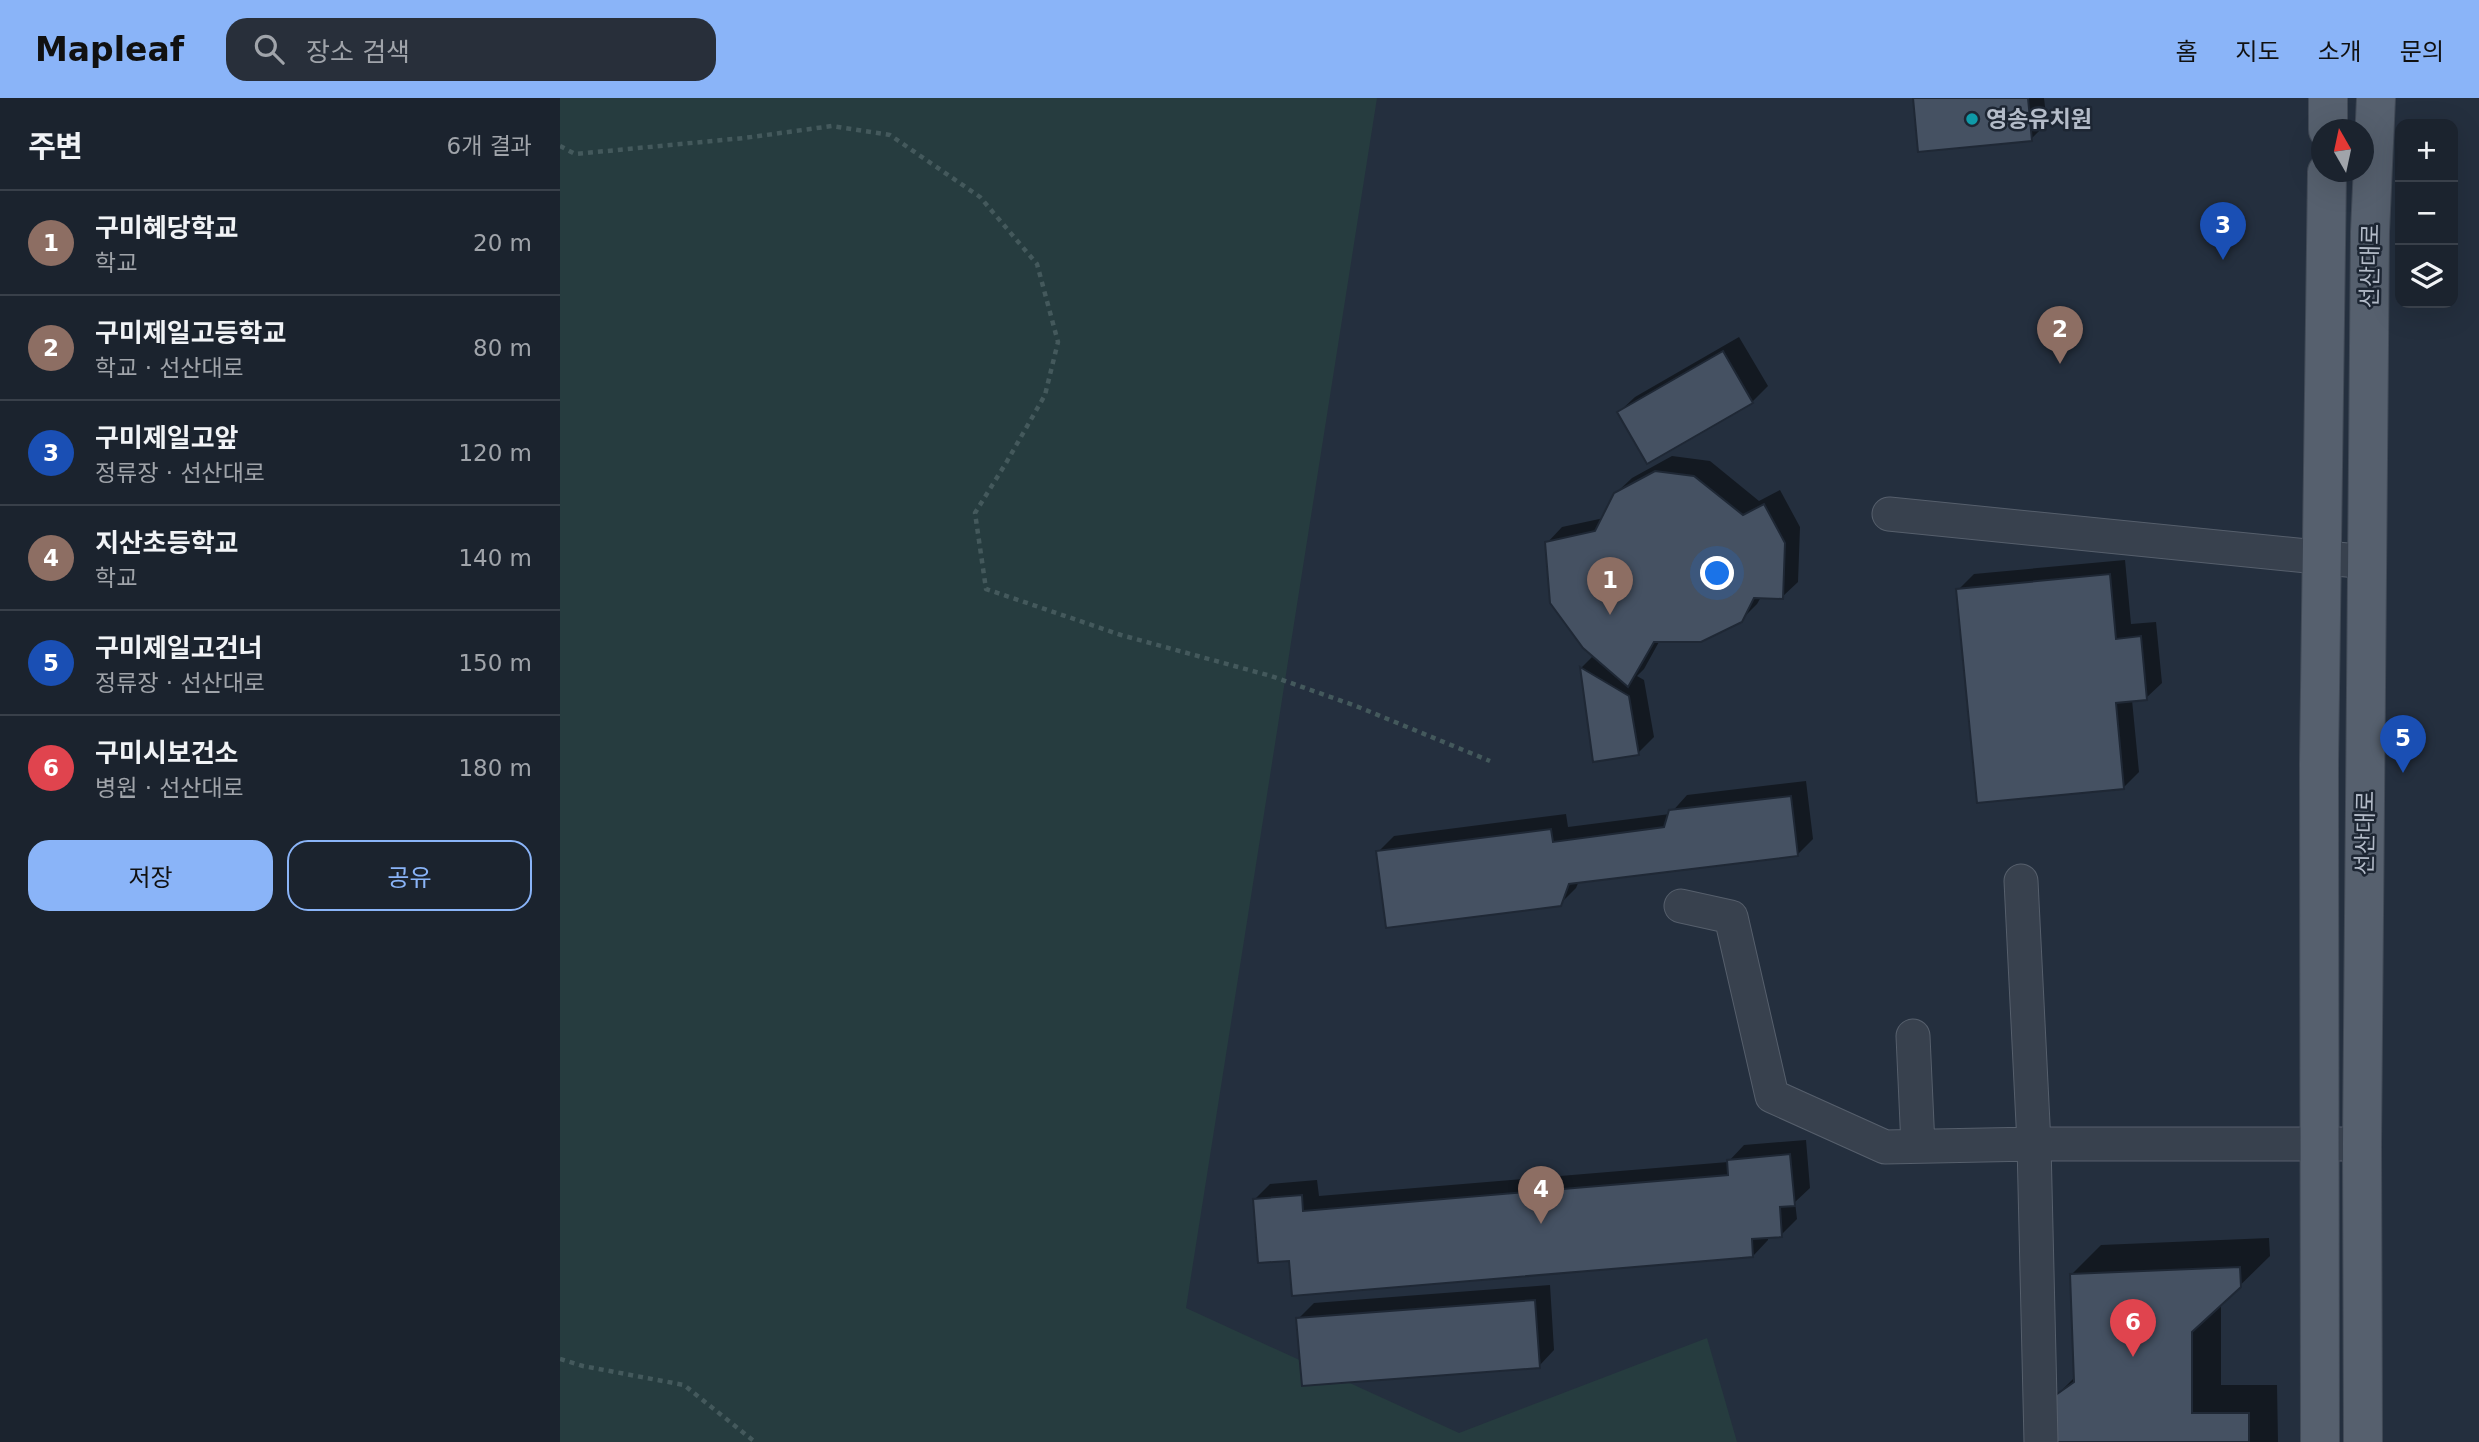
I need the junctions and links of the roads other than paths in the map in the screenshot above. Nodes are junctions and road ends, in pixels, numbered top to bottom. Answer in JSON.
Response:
{"nodes":[{"id":1,"x":2328,"y":98,"type":"edge"},
{"id":2,"x":2376,"y":98,"type":"edge"},
{"id":3,"x":2328,"y":119,"type":"edge"},
{"id":4,"x":2327,"y":182,"type":"edge"},
{"id":5,"x":1889,"y":514,"type":"dead end"},
{"id":6,"x":2321,"y":558,"type":"junction"},
{"id":7,"x":2367,"y":562,"type":"junction"},
{"id":8,"x":2021,"y":881,"type":"dead end"},
{"id":9,"x":1681,"y":906,"type":"dead end"},
{"id":10,"x":1913,"y":1036,"type":"dead end"},
{"id":11,"x":2034,"y":1144,"type":"junction"},
{"id":12,"x":2319,"y":1144,"type":"junction"},
{"id":13,"x":2362,"y":1144,"type":"junction"},
{"id":14,"x":1918,"y":1146,"type":"junction"},
{"id":15,"x":2041,"y":1442,"type":"edge"},
{"id":16,"x":2320,"y":1442,"type":"edge"},
{"id":17,"x":2363,"y":1442,"type":"edge"}],
"edges":[{"from":1,"to":3,"type":"main road"},
{"from":2,"to":7,"type":"main road","name":"선산대로"},
{"from":4,"to":6,"type":"main road","name":"선산대로"},
{"from":5,"to":6,"type":"street"},
{"from":6,"to":7,"type":"street"},
{"from":6,"to":12,"type":"main road","name":"선산대로"},
{"from":7,"to":13,"type":"main road","name":"선산대로"},
{"from":8,"to":11,"type":"street"},
{"from":9,"to":14,"type":"street"},
{"from":10,"to":14,"type":"street"},
{"from":11,"to":12,"type":"street"},
{"from":11,"to":14,"type":"street"},
{"from":11,"to":15,"type":"street"},
{"from":12,"to":13,"type":"street"},
{"from":12,"to":16,"type":"main road","name":"선산대로"},
{"from":13,"to":17,"type":"main road","name":"선산대로"}]}
